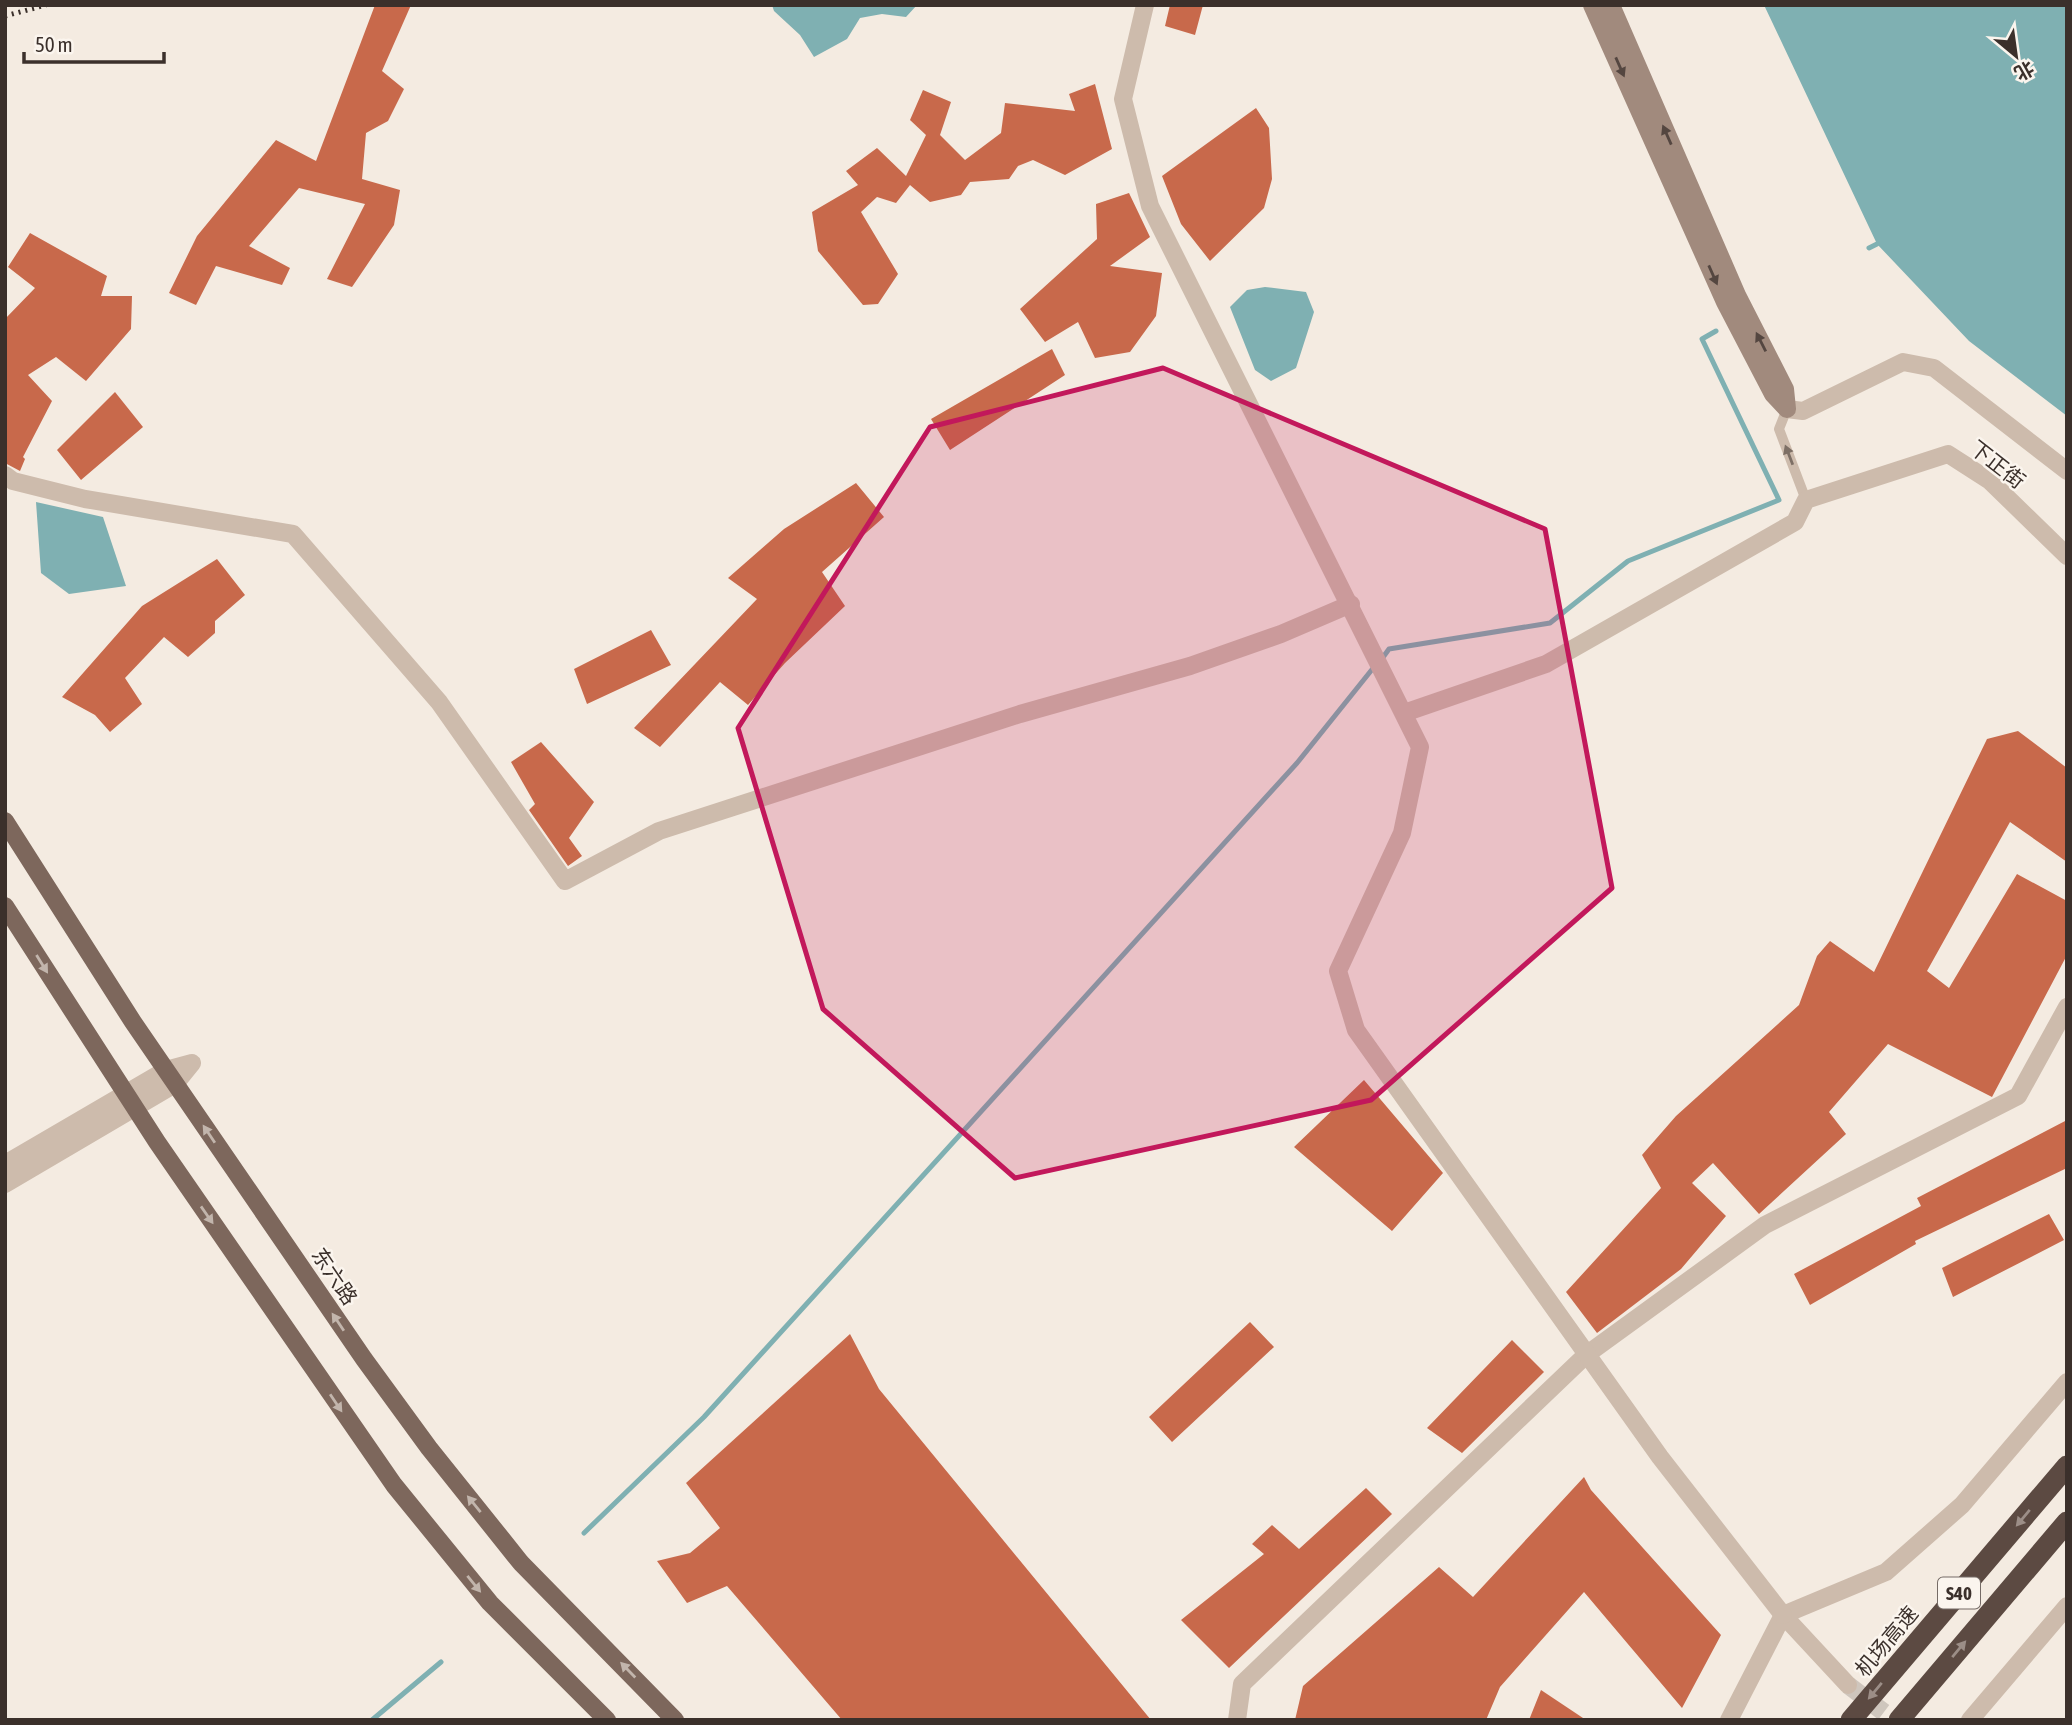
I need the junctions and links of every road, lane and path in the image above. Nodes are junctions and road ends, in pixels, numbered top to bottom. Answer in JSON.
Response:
{"nodes":[{"id":1,"x":1145,"y":5,"type":"edge"},
{"id":2,"x":1592,"y":5,"type":"edge"},
{"id":3,"x":1611,"y":5,"type":"edge"},
{"id":4,"x":1787,"y":410,"type":"junction"},
{"id":5,"x":2067,"y":471,"type":"edge"},
{"id":6,"x":5,"y":475,"type":"edge"},
{"id":7,"x":1806,"y":500,"type":"junction"},
{"id":8,"x":2067,"y":556,"type":"edge"},
{"id":9,"x":1351,"y":604,"type":"junction"},
{"id":10,"x":1404,"y":713,"type":"junction"},
{"id":11,"x":5,"y":821,"type":"edge"},
{"id":12,"x":5,"y":906,"type":"edge"},
{"id":13,"x":2067,"y":1007,"type":"edge"},
{"id":14,"x":171,"y":1077,"type":"junction"},
{"id":15,"x":130,"y":1101,"type":"junction"},
{"id":16,"x":5,"y":1164,"type":"edge"},
{"id":17,"x":5,"y":1184,"type":"edge"},
{"id":18,"x":1586,"y":1355,"type":"junction"},
{"id":19,"x":2067,"y":1382,"type":"edge"},
{"id":20,"x":2067,"y":1466,"type":"edge"},
{"id":21,"x":2067,"y":1522,"type":"edge"},
{"id":22,"x":2067,"y":1606,"type":"edge"},
{"id":23,"x":1783,"y":1615,"type":"junction"},
{"id":24,"x":1848,"y":1685,"type":"tunnel mouth"},
{"id":25,"x":607,"y":1720,"type":"edge"},
{"id":26,"x":676,"y":1720,"type":"edge"},
{"id":27,"x":1237,"y":1720,"type":"edge"},
{"id":28,"x":1728,"y":1720,"type":"edge"},
{"id":29,"x":1851,"y":1720,"type":"edge"},
{"id":30,"x":1899,"y":1720,"type":"edge"},
{"id":31,"x":1970,"y":1720,"type":"edge"}],
"edges":[{"from":1,"to":9,"type":"street"},
{"from":2,"to":4,"type":"main road","one_way":true},
{"from":4,"to":3,"type":"main road","one_way":true},
{"from":4,"to":5,"type":"street"},
{"from":7,"to":4,"type":"lane","one_way":true},
{"from":6,"to":9,"type":"street"},
{"from":7,"to":8,"type":"street","name":"下正街"},
{"from":7,"to":10,"type":"street"},
{"from":9,"to":10,"type":"street"},
{"from":10,"to":18,"type":"street"},
{"from":11,"to":14,"type":"main road","name":"东六路"},
{"from":12,"to":15,"type":"main road","one_way":true},
{"from":13,"to":18,"type":"street"},
{"from":14,"to":15,"type":"street"},
{"from":26,"to":14,"type":"main road","name":"东六路","one_way":true},
{"from":15,"to":16,"type":"street"},
{"from":15,"to":17,"type":"street"},
{"from":15,"to":25,"type":"main road","one_way":true},
{"from":18,"to":23,"type":"street"},
{"from":18,"to":27,"type":"street"},
{"from":19,"to":23,"type":"street"},
{"from":20,"to":29,"type":"highway","name":"机场高速","number":"S40","one_way":true},
{"from":30,"to":21,"type":"highway","number":"S40","one_way":true},
{"from":22,"to":31,"type":"street"},
{"from":23,"to":24,"type":"street"},
{"from":23,"to":28,"type":"street"}]}
